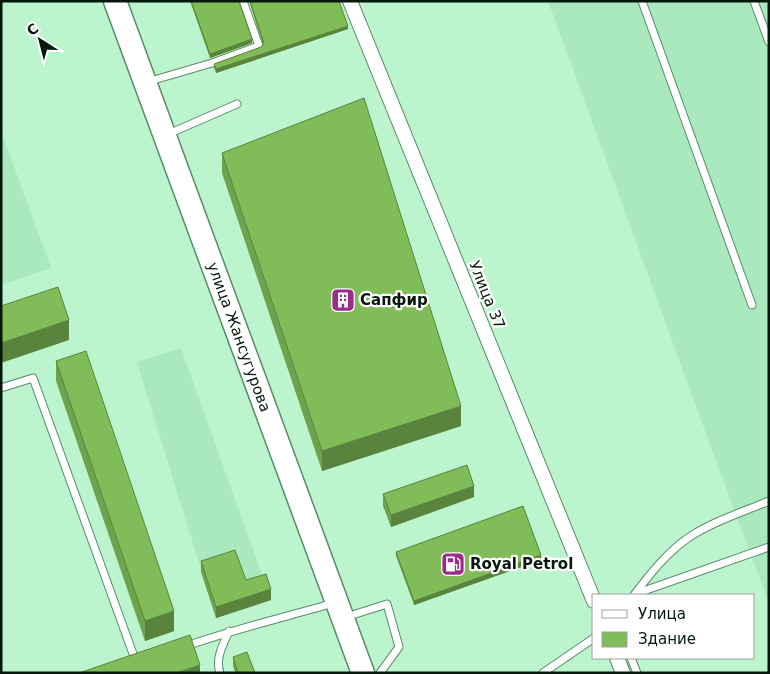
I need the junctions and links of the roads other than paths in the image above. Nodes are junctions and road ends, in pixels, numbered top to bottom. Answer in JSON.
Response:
{"nodes":[{"id":1,"x":115,"y":1,"type":"edge"},
{"id":2,"x":242,"y":1,"type":"edge"},
{"id":3,"x":350,"y":1,"type":"edge"},
{"id":4,"x":642,"y":1,"type":"edge"},
{"id":5,"x":754,"y":1,"type":"edge"},
{"id":6,"x":769,"y":42,"type":"edge"},
{"id":7,"x":144,"y":82,"type":"junction"},
{"id":8,"x":237,"y":104,"type":"dead end"},
{"id":9,"x":164,"y":136,"type":"junction"},
{"id":10,"x":752,"y":305,"type":"dead end"},
{"id":11,"x":1,"y":388,"type":"edge"},
{"id":12,"x":769,"y":501,"type":"edge"},
{"id":13,"x":769,"y":548,"type":"edge"},
{"id":14,"x":635,"y":594,"type":"edge"},
{"id":15,"x":637,"y":594,"type":"edge"},
{"id":16,"x":592,"y":596,"type":"edge"},
{"id":17,"x":341,"y":609,"type":"junction"},
{"id":18,"x":229,"y":631,"type":"junction"},
{"id":19,"x":592,"y":639,"type":"edge"},
{"id":20,"x":182,"y":647,"type":"edge"},
{"id":21,"x":617,"y":659,"type":"edge"},
{"id":22,"x":632,"y":659,"type":"edge"},
{"id":23,"x":145,"y":660,"type":"edge"},
{"id":24,"x":220,"y":673,"type":"edge"},
{"id":25,"x":363,"y":673,"type":"edge"},
{"id":26,"x":380,"y":673,"type":"edge"},
{"id":27,"x":543,"y":673,"type":"edge"},
{"id":28,"x":623,"y":673,"type":"edge"},
{"id":29,"x":637,"y":673,"type":"edge"}],
"edges":[{"from":1,"to":7,"type":"main road","name":"улица Жансугурова"},
{"from":2,"to":7,"type":"lane"},
{"from":3,"to":16,"type":"street","name":"Улица 37"},
{"from":4,"to":10,"type":"lane"},
{"from":5,"to":6,"type":"lane"},
{"from":7,"to":9,"type":"main road","name":"улица Жансугурова"},
{"from":8,"to":9,"type":"lane"},
{"from":9,"to":17,"type":"main road","name":"улица Жансугурова"},
{"from":11,"to":23,"type":"lane"},
{"from":12,"to":14,"type":"lane"},
{"from":13,"to":15,"type":"lane"},
{"from":17,"to":18,"type":"lane"},
{"from":17,"to":25,"type":"main road","name":"улица Жансугурова"},
{"from":17,"to":26,"type":"lane"},
{"from":18,"to":20,"type":"lane"},
{"from":18,"to":24,"type":"lane"},
{"from":19,"to":27,"type":"lane"},
{"from":21,"to":28,"type":"street"},
{"from":22,"to":29,"type":"lane"}]}
